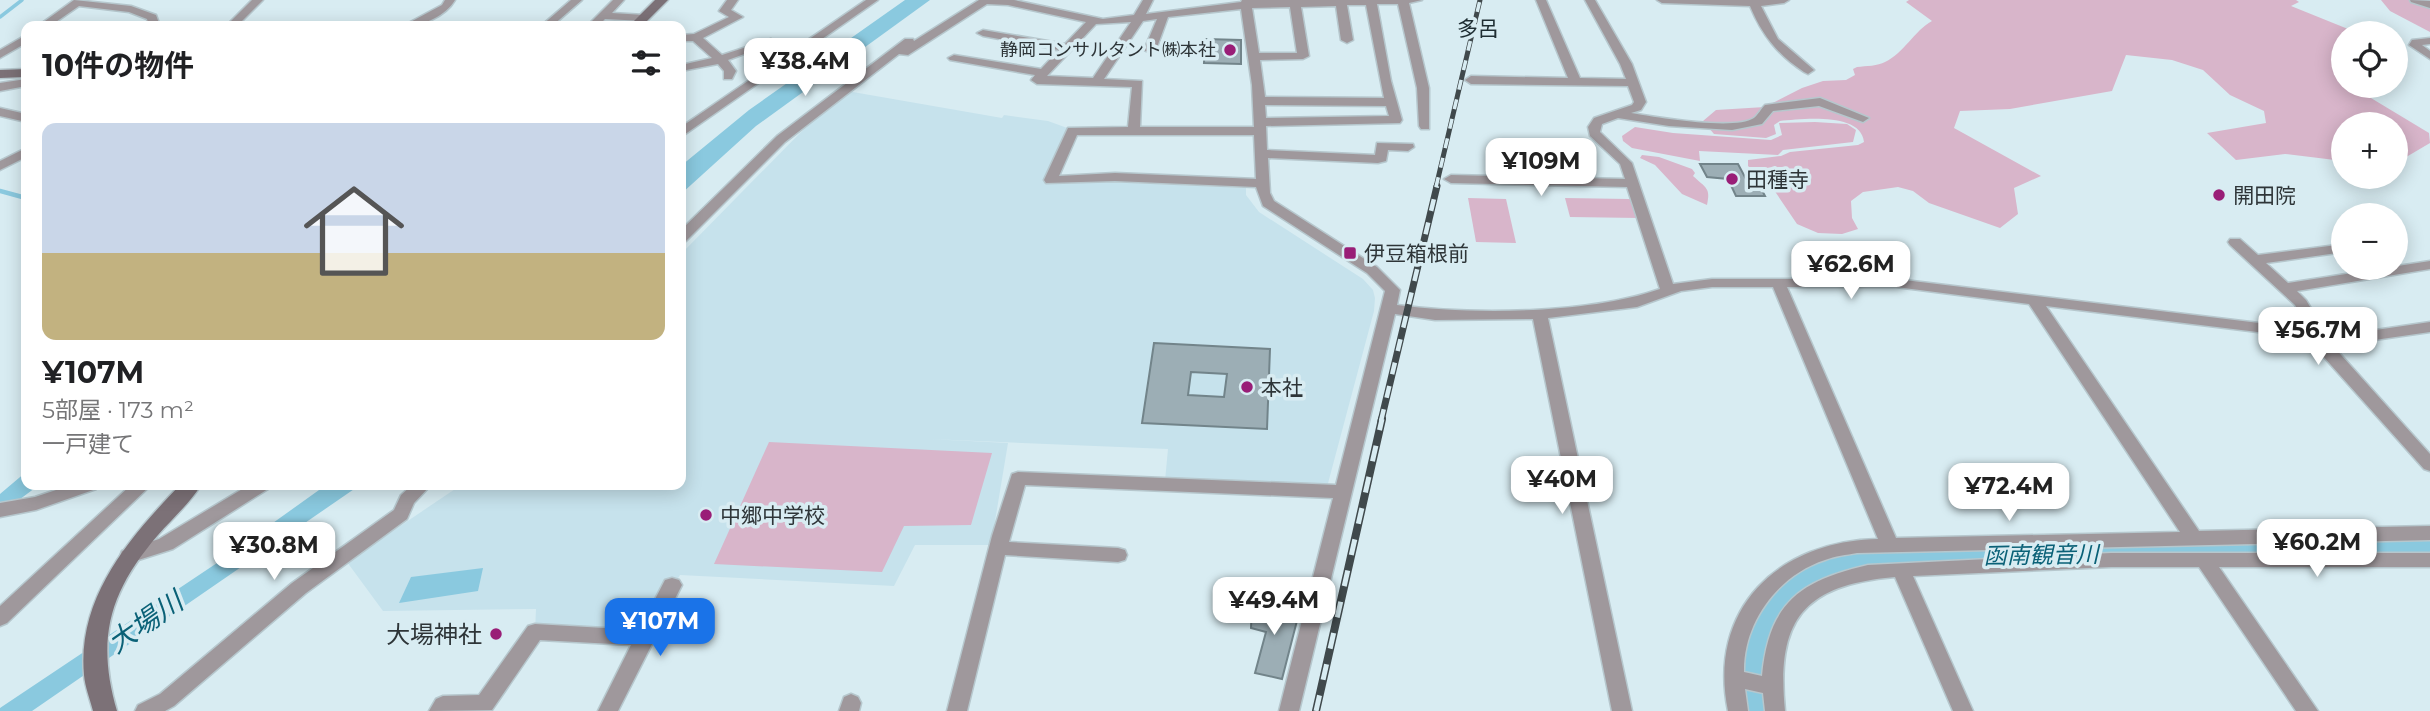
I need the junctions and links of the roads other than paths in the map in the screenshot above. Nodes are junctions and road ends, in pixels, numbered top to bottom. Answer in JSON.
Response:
{"nodes":[{"id":1,"x":258,"y":0,"type":"edge"},
{"id":2,"x":450,"y":0,"type":"edge"},
{"id":3,"x":577,"y":0,"type":"edge"},
{"id":4,"x":618,"y":0,"type":"edge"},
{"id":5,"x":662,"y":0,"type":"edge"},
{"id":6,"x":733,"y":0,"type":"edge"},
{"id":7,"x":873,"y":0,"type":"edge"},
{"id":8,"x":965,"y":0,"type":"edge"},
{"id":9,"x":1148,"y":0,"type":"edge"},
{"id":10,"x":1403,"y":0,"type":"edge"},
{"id":11,"x":1418,"y":0,"type":"edge"},
{"id":12,"x":1541,"y":0,"type":"edge"},
{"id":13,"x":1590,"y":0,"type":"edge"},
{"id":14,"x":1662,"y":0,"type":"edge"},
{"id":15,"x":1784,"y":0,"type":"edge"},
{"id":16,"x":2415,"y":0,"type":"edge"},
{"id":17,"x":80,"y":1,"type":"edge"},
{"id":18,"x":1246,"y":2,"type":"edge"},
{"id":19,"x":1341,"y":2,"type":"junction"},
{"id":20,"x":1371,"y":2,"type":"junction"},
{"id":21,"x":1753,"y":2,"type":"edge"},
{"id":22,"x":1295,"y":3,"type":"junction"},
{"id":23,"x":2430,"y":5,"type":"edge"},
{"id":24,"x":1164,"y":15,"type":"junction"},
{"id":25,"x":602,"y":16,"type":"junction"},
{"id":26,"x":1138,"y":18,"type":"junction"},
{"id":27,"x":946,"y":19,"type":"junction"},
{"id":28,"x":50,"y":21,"type":"edge"},
{"id":29,"x":153,"y":21,"type":"edge"},
{"id":30,"x":236,"y":21,"type":"edge"},
{"id":31,"x":419,"y":21,"type":"edge"},
{"id":32,"x":552,"y":21,"type":"edge"},
{"id":33,"x":597,"y":21,"type":"edge"},
{"id":34,"x":633,"y":21,"type":"edge"},
{"id":35,"x":640,"y":21,"type":"edge"},
{"id":36,"x":1093,"y":21,"type":"junction"},
{"id":37,"x":983,"y":33,"type":"dead end"},
{"id":38,"x":696,"y":37,"type":"junction"},
{"id":39,"x":686,"y":38,"type":"edge"},
{"id":40,"x":1347,"y":40,"type":"dead end"},
{"id":41,"x":21,"y":41,"type":"edge"},
{"id":42,"x":2430,"y":41,"type":"edge"},
{"id":43,"x":771,"y":42,"type":"dead end"},
{"id":44,"x":1067,"y":48,"type":"junction"},
{"id":45,"x":1150,"y":50,"type":"dead end"},
{"id":46,"x":904,"y":53,"type":"dead end"},
{"id":47,"x":0,"y":55,"type":"edge"},
{"id":48,"x":2430,"y":56,"type":"edge"},
{"id":49,"x":1254,"y":57,"type":"junction"},
{"id":50,"x":954,"y":58,"type":"dead end"},
{"id":51,"x":719,"y":59,"type":"junction"},
{"id":52,"x":686,"y":67,"type":"edge"},
{"id":53,"x":1808,"y":70,"type":"dead end"},
{"id":54,"x":21,"y":73,"type":"edge"},
{"id":55,"x":0,"y":74,"type":"edge"},
{"id":56,"x":728,"y":77,"type":"dead end"},
{"id":57,"x":1040,"y":77,"type":"junction"},
{"id":58,"x":1471,"y":80,"type":"dead end"},
{"id":59,"x":1096,"y":82,"type":"junction"},
{"id":60,"x":1575,"y":82,"type":"junction"},
{"id":61,"x":1633,"y":83,"type":"junction"},
{"id":62,"x":21,"y":84,"type":"edge"},
{"id":63,"x":0,"y":87,"type":"edge"},
{"id":64,"x":1258,"y":101,"type":"junction"},
{"id":65,"x":1391,"y":102,"type":"junction"},
{"id":66,"x":0,"y":112,"type":"edge"},
{"id":67,"x":1620,"y":115,"type":"junction"},
{"id":68,"x":21,"y":117,"type":"edge"},
{"id":69,"x":1863,"y":118,"type":"dead end"},
{"id":70,"x":1425,"y":126,"type":"dead end"},
{"id":71,"x":1260,"y":127,"type":"junction"},
{"id":72,"x":686,"y":129,"type":"edge"},
{"id":73,"x":1134,"y":130,"type":"junction"},
{"id":74,"x":1408,"y":147,"type":"dead end"},
{"id":75,"x":1261,"y":154,"type":"junction"},
{"id":76,"x":21,"y":155,"type":"edge"},
{"id":77,"x":0,"y":166,"type":"edge"},
{"id":78,"x":1451,"y":179,"type":"dead end"},
{"id":79,"x":1262,"y":183,"type":"junction"},
{"id":80,"x":1633,"y":183,"type":"junction"},
{"id":81,"x":686,"y":233,"type":"edge"},
{"id":82,"x":2235,"y":242,"type":"dead end"},
{"id":83,"x":2331,"y":250,"type":"edge"},
{"id":84,"x":2255,"y":260,"type":"junction"},
{"id":85,"x":2430,"y":265,"type":"edge"},
{"id":86,"x":1778,"y":283,"type":"junction"},
{"id":87,"x":2286,"y":288,"type":"junction"},
{"id":88,"x":1668,"y":291,"type":"junction"},
{"id":89,"x":2035,"y":301,"type":"junction"},
{"id":90,"x":1389,"y":309,"type":"junction"},
{"id":91,"x":1540,"y":314,"type":"junction"},
{"id":92,"x":2430,"y":327,"type":"edge"},
{"id":93,"x":2321,"y":339,"type":"junction"},
{"id":94,"x":2430,"y":465,"type":"edge"},
{"id":95,"x":75,"y":490,"type":"edge"},
{"id":96,"x":137,"y":490,"type":"edge"},
{"id":97,"x":186,"y":490,"type":"edge"},
{"id":98,"x":254,"y":490,"type":"edge"},
{"id":99,"x":417,"y":490,"type":"edge"},
{"id":100,"x":1341,"y":492,"type":"junction"},
{"id":101,"x":0,"y":510,"type":"edge"},
{"id":102,"x":2430,"y":533,"type":"edge"},
{"id":103,"x":2194,"y":538,"type":"junction"},
{"id":104,"x":1890,"y":545,"type":"junction"},
{"id":105,"x":998,"y":548,"type":"junction"},
{"id":106,"x":1118,"y":555,"type":"dead end"},
{"id":107,"x":1981,"y":555,"type":"junction"},
{"id":108,"x":129,"y":556,"type":"junction"},
{"id":109,"x":1945,"y":556,"type":"junction"},
{"id":110,"x":2430,"y":559,"type":"edge"},
{"id":111,"x":2204,"y":560,"type":"junction"},
{"id":112,"x":1901,"y":569,"type":"junction"},
{"id":113,"x":672,"y":585,"type":"dead end"},
{"id":114,"x":0,"y":618,"type":"edge"},
{"id":115,"x":647,"y":638,"type":"junction"},
{"id":116,"x":1753,"y":682,"type":"junction"},
{"id":117,"x":105,"y":711,"type":"edge"},
{"id":118,"x":145,"y":711,"type":"edge"},
{"id":119,"x":439,"y":711,"type":"edge"},
{"id":120,"x":608,"y":711,"type":"edge"},
{"id":121,"x":957,"y":711,"type":"edge"},
{"id":122,"x":1289,"y":711,"type":"edge"},
{"id":123,"x":1622,"y":711,"type":"edge"},
{"id":124,"x":1738,"y":711,"type":"edge"},
{"id":125,"x":1774,"y":711,"type":"edge"},
{"id":126,"x":1963,"y":711,"type":"edge"},
{"id":127,"x":2308,"y":711,"type":"edge"}],
"edges":[{"from":1,"to":30,"type":"street"},
{"from":2,"to":31,"type":"street"},
{"from":3,"to":32,"type":"street"},
{"from":4,"to":25,"type":"street"},
{"from":5,"to":35,"type":"main road"},
{"from":6,"to":38,"type":"street"},
{"from":7,"to":72,"type":"street"},
{"from":8,"to":27,"type":"street"},
{"from":9,"to":26,"type":"street"},
{"from":10,"to":11,"type":"street"},
{"from":10,"to":20,"type":"street"},
{"from":10,"to":70,"type":"street"},
{"from":12,"to":60,"type":"street"},
{"from":13,"to":61,"type":"street"},
{"from":14,"to":21,"type":"street"},
{"from":15,"to":21,"type":"street"},
{"from":16,"to":23,"type":"street"},
{"from":17,"to":28,"type":"street"},
{"from":17,"to":29,"type":"street"},
{"from":18,"to":22,"type":"street"},
{"from":18,"to":24,"type":"street"},
{"from":18,"to":49,"type":"street"},
{"from":19,"to":20,"type":"street"},
{"from":19,"to":22,"type":"street"},
{"from":19,"to":40,"type":"street"},
{"from":20,"to":65,"type":"street"},
{"from":21,"to":53,"type":"street"},
{"from":22,"to":49,"type":"street"},
{"from":24,"to":26,"type":"street"},
{"from":24,"to":45,"type":"street"},
{"from":25,"to":33,"type":"street"},
{"from":25,"to":34,"type":"street"},
{"from":26,"to":36,"type":"street"},
{"from":26,"to":59,"type":"street"},
{"from":27,"to":36,"type":"street"},
{"from":27,"to":46,"type":"street"},
{"from":27,"to":81,"type":"street"},
{"from":36,"to":44,"type":"street"},
{"from":37,"to":44,"type":"street"},
{"from":38,"to":39,"type":"street"},
{"from":38,"to":51,"type":"street"},
{"from":41,"to":47,"type":"street"},
{"from":42,"to":48,"type":"street"},
{"from":43,"to":51,"type":"street"},
{"from":44,"to":57,"type":"street"},
{"from":49,"to":64,"type":"street"},
{"from":50,"to":57,"type":"street"},
{"from":51,"to":52,"type":"street"},
{"from":51,"to":56,"type":"street"},
{"from":54,"to":55,"type":"main road"},
{"from":57,"to":59,"type":"street"},
{"from":58,"to":60,"type":"street"},
{"from":59,"to":73,"type":"street"},
{"from":60,"to":61,"type":"street"},
{"from":61,"to":67,"type":"street"},
{"from":62,"to":63,"type":"street"},
{"from":64,"to":65,"type":"street"},
{"from":64,"to":71,"type":"street"},
{"from":65,"to":71,"type":"street"},
{"from":66,"to":68,"type":"street"},
{"from":67,"to":69,"type":"street"},
{"from":67,"to":80,"type":"street"},
{"from":71,"to":73,"type":"street"},
{"from":71,"to":75,"type":"street"},
{"from":73,"to":79,"type":"street"},
{"from":74,"to":75,"type":"street"},
{"from":75,"to":79,"type":"street"},
{"from":76,"to":77,"type":"street"},
{"from":78,"to":80,"type":"street"},
{"from":79,"to":90,"type":"street"},
{"from":80,"to":88,"type":"street"},
{"from":82,"to":84,"type":"street"},
{"from":83,"to":84,"type":"street"},
{"from":84,"to":87,"type":"street"},
{"from":85,"to":87,"type":"street"},
{"from":86,"to":88,"type":"street"},
{"from":86,"to":89,"type":"street"},
{"from":86,"to":104,"type":"street"},
{"from":87,"to":93,"type":"street"},
{"from":88,"to":91,"type":"street"},
{"from":89,"to":93,"type":"street"},
{"from":89,"to":103,"type":"street"},
{"from":90,"to":91,"type":"street"},
{"from":90,"to":100,"type":"street"},
{"from":91,"to":123,"type":"street"},
{"from":92,"to":93,"type":"street"},
{"from":93,"to":94,"type":"street"},
{"from":95,"to":101,"type":"street"},
{"from":96,"to":114,"type":"street"},
{"from":97,"to":108,"type":"main road"},
{"from":98,"to":108,"type":"street"},
{"from":99,"to":118,"type":"street"},
{"from":100,"to":105,"type":"street"},
{"from":100,"to":122,"type":"street"},
{"from":102,"to":103,"type":"street"},
{"from":103,"to":107,"type":"street"},
{"from":104,"to":109,"type":"street"},
{"from":104,"to":116,"type":"street"},
{"from":105,"to":106,"type":"street"},
{"from":105,"to":121,"type":"street"},
{"from":107,"to":109,"type":"street"},
{"from":107,"to":111,"type":"street"},
{"from":108,"to":117,"type":"main road"},
{"from":109,"to":112,"type":"street"},
{"from":110,"to":111,"type":"street"},
{"from":111,"to":127,"type":"street"},
{"from":112,"to":116,"type":"street"},
{"from":112,"to":126,"type":"street"},
{"from":113,"to":115,"type":"street"},
{"from":115,"to":119,"type":"street"},
{"from":115,"to":120,"type":"street"},
{"from":116,"to":124,"type":"street"},
{"from":116,"to":125,"type":"street"}]}
